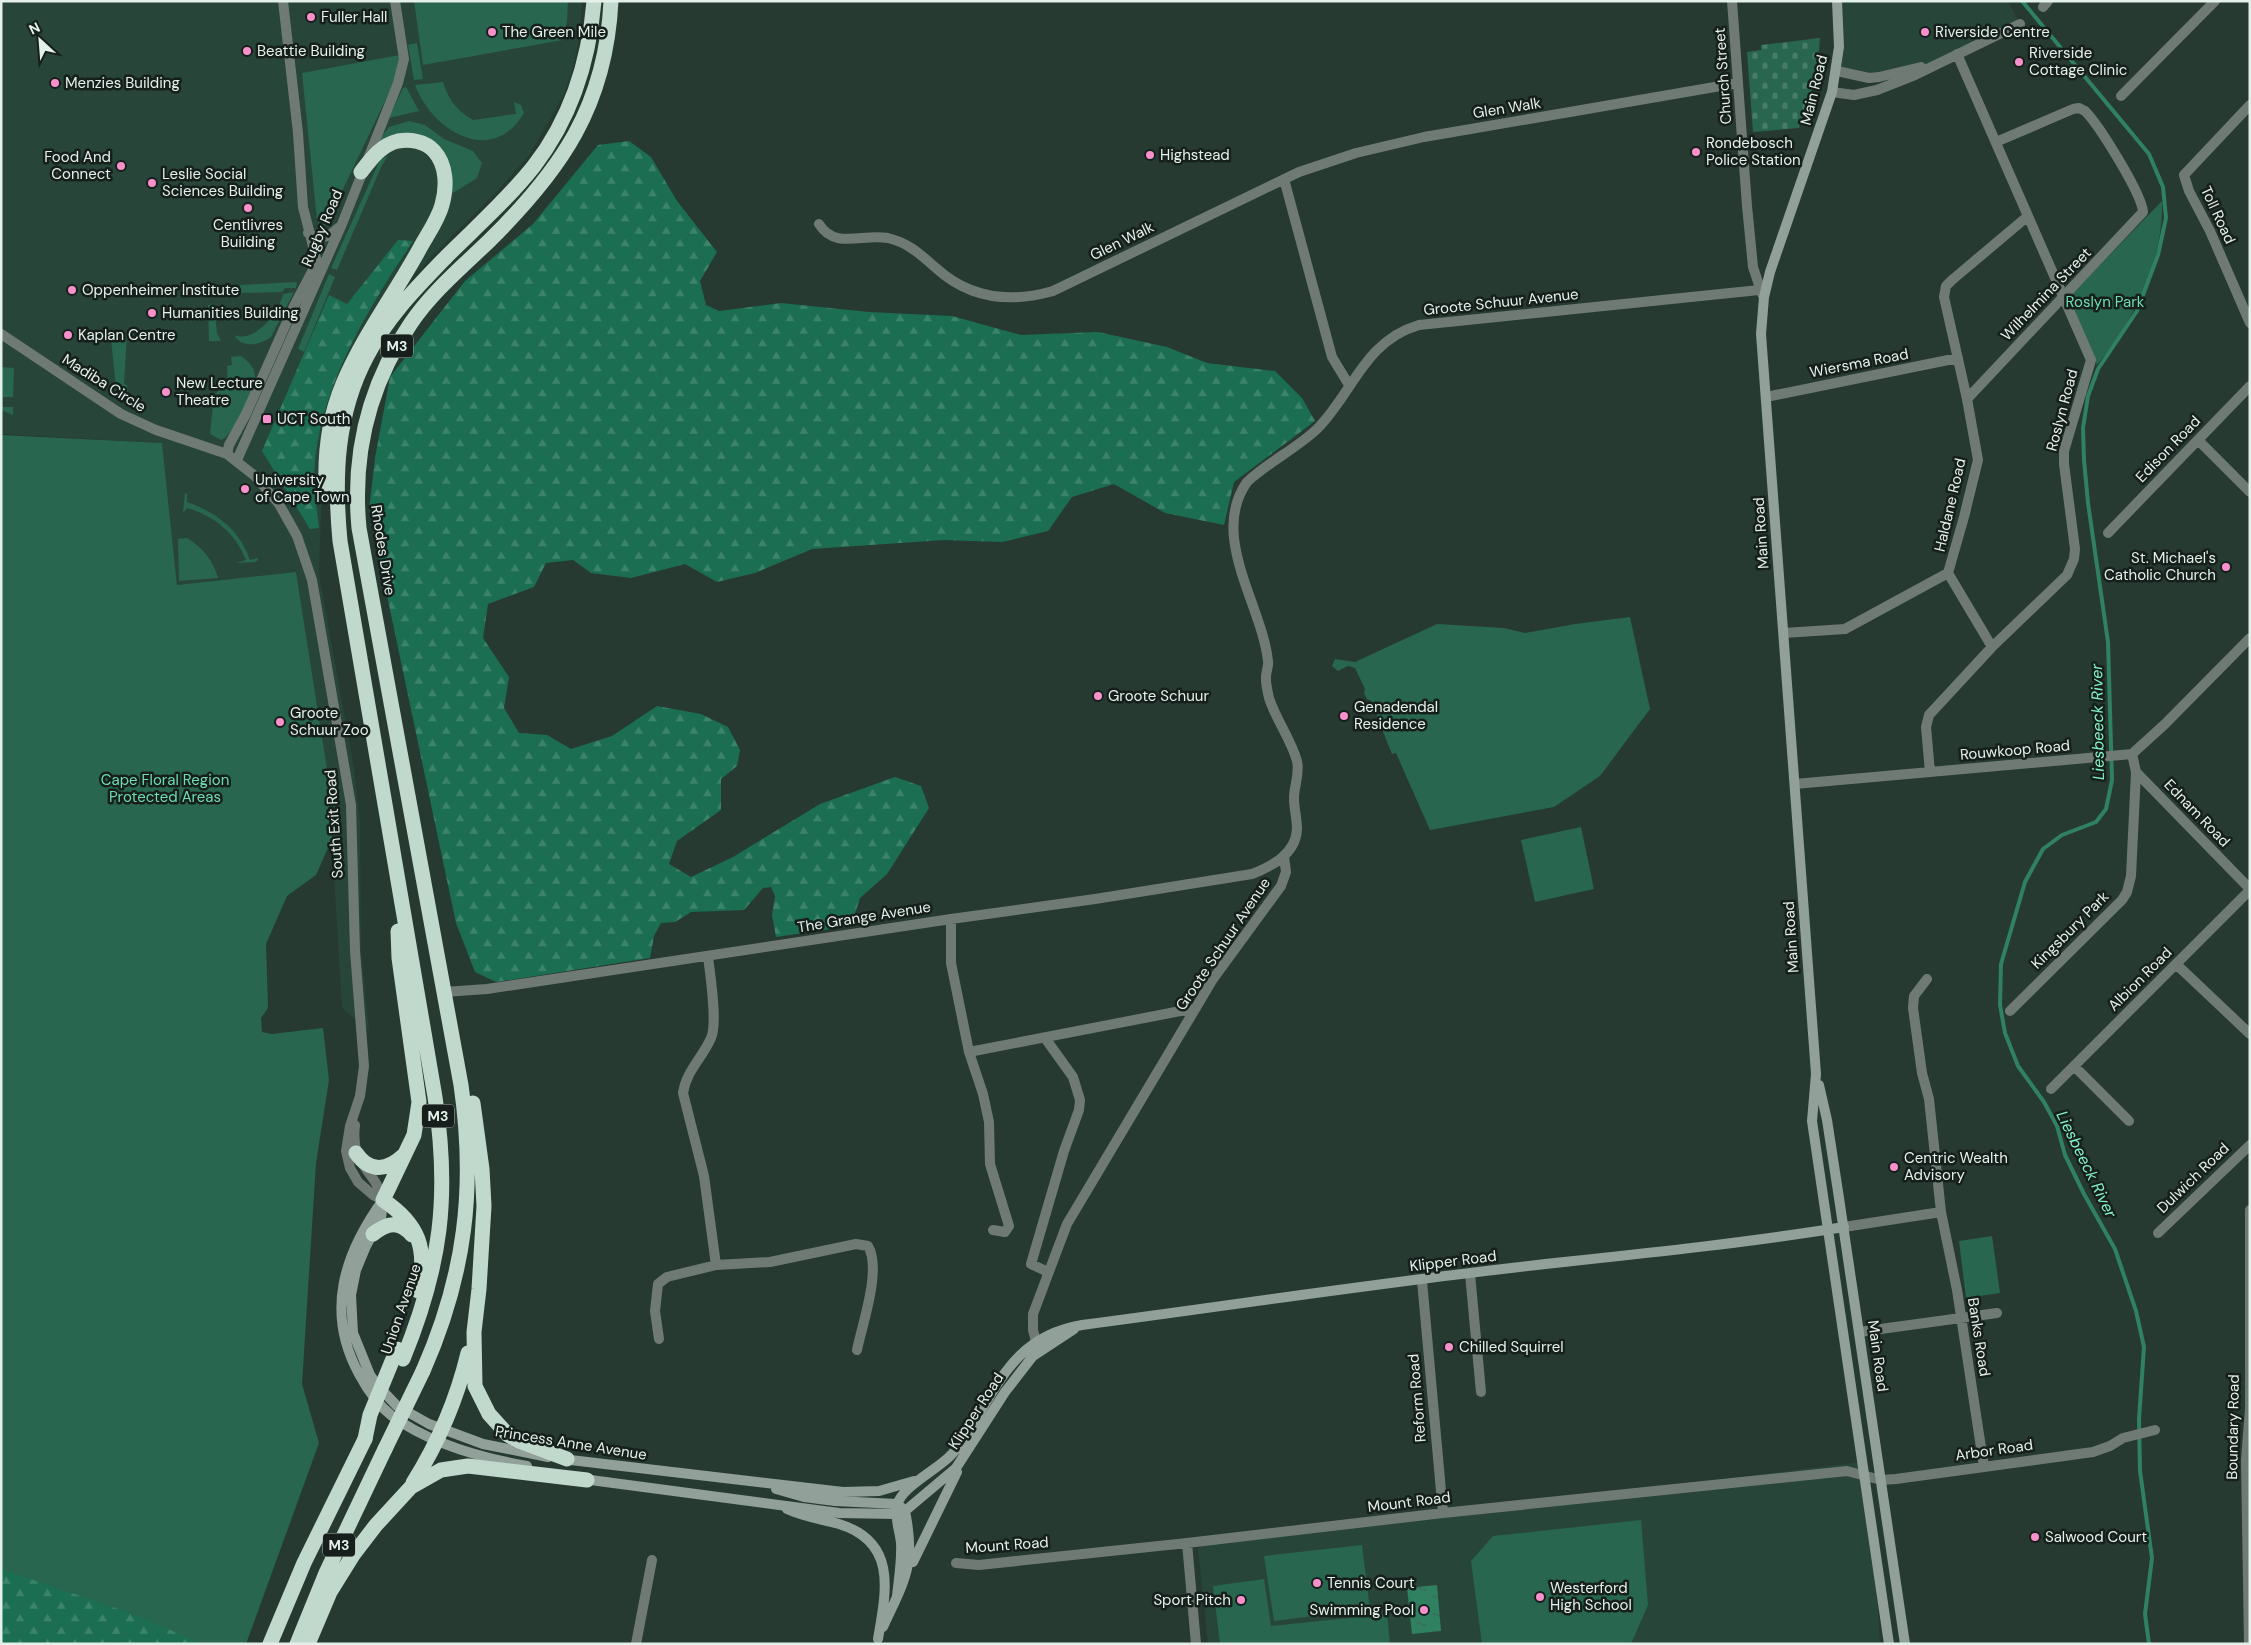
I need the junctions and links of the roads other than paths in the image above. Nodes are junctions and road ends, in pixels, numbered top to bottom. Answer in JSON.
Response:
{"nodes":[{"id":1,"x":283,"y":1,"type":"edge"},
{"id":2,"x":395,"y":1,"type":"edge"},
{"id":3,"x":594,"y":1,"type":"edge"},
{"id":4,"x":611,"y":1,"type":"edge"},
{"id":5,"x":1732,"y":1,"type":"edge"},
{"id":6,"x":1837,"y":1,"type":"edge"},
{"id":7,"x":2215,"y":1,"type":"edge"},
{"id":8,"x":2020,"y":24,"type":"dead end"},
{"id":9,"x":1957,"y":54,"type":"junction"},
{"id":10,"x":1940,"y":62,"type":"junction"},
{"id":11,"x":1837,"y":71,"type":"junction"},
{"id":12,"x":1738,"y":83,"type":"junction"},
{"id":13,"x":1832,"y":92,"type":"junction"},
{"id":14,"x":2121,"y":96,"type":"dead end"},
{"id":15,"x":2250,"y":105,"type":"edge"},
{"id":16,"x":1996,"y":142,"type":"junction"},
{"id":17,"x":361,"y":172,"type":"junction"},
{"id":18,"x":1284,"y":179,"type":"junction"},
{"id":19,"x":2028,"y":216,"type":"junction"},
{"id":20,"x":342,"y":224,"type":"junction"},
{"id":21,"x":819,"y":224,"type":"dead end"},
{"id":22,"x":308,"y":233,"type":"junction"},
{"id":23,"x":1761,"y":293,"type":"junction"},
{"id":24,"x":2064,"y":297,"type":"junction"},
{"id":25,"x":2250,"y":323,"type":"edge"},
{"id":26,"x":1,"y":334,"type":"edge"},
{"id":27,"x":1958,"y":358,"type":"junction"},
{"id":28,"x":1349,"y":385,"type":"junction"},
{"id":29,"x":2250,"y":386,"type":"edge"},
{"id":30,"x":1766,"y":397,"type":"junction"},
{"id":31,"x":1967,"y":399,"type":"junction"},
{"id":32,"x":2198,"y":440,"type":"junction"},
{"id":33,"x":227,"y":454,"type":"junction"},
{"id":34,"x":237,"y":460,"type":"junction"},
{"id":35,"x":2250,"y":492,"type":"edge"},
{"id":36,"x":2108,"y":533,"type":"dead end"},
{"id":37,"x":340,"y":541,"type":"junction"},
{"id":38,"x":1948,"y":573,"type":"junction"},
{"id":39,"x":1784,"y":633,"type":"junction"},
{"id":40,"x":2250,"y":638,"type":"edge"},
{"id":41,"x":1992,"y":647,"type":"junction"},
{"id":42,"x":2132,"y":754,"type":"junction"},
{"id":43,"x":1930,"y":772,"type":"junction"},
{"id":44,"x":2136,"y":772,"type":"junction"},
{"id":45,"x":1795,"y":784,"type":"junction"},
{"id":46,"x":1284,"y":856,"type":"junction"},
{"id":47,"x":396,"y":871,"type":"junction"},
{"id":48,"x":2250,"y":889,"type":"edge"},
{"id":49,"x":951,"y":919,"type":"junction"},
{"id":50,"x":708,"y":956,"type":"junction"},
{"id":51,"x":2176,"y":964,"type":"junction"},
{"id":52,"x":1927,"y":979,"type":"dead end"},
{"id":53,"x":445,"y":995,"type":"junction"},
{"id":54,"x":1196,"y":1008,"type":"junction"},
{"id":55,"x":2010,"y":1011,"type":"dead end"},
{"id":56,"x":2250,"y":1034,"type":"edge"},
{"id":57,"x":1045,"y":1038,"type":"junction"},
{"id":58,"x":968,"y":1052,"type":"junction"},
{"id":59,"x":2074,"y":1066,"type":"junction"},
{"id":60,"x":1816,"y":1074,"type":"junction"},
{"id":61,"x":2051,"y":1089,"type":"dead end"},
{"id":62,"x":356,"y":1111,"type":"junction"},
{"id":63,"x":2130,"y":1121,"type":"dead end"},
{"id":64,"x":2250,"y":1145,"type":"edge"},
{"id":65,"x":407,"y":1152,"type":"junction"},
{"id":66,"x":356,"y":1153,"type":"junction"},
{"id":67,"x":383,"y":1200,"type":"junction"},
{"id":68,"x":2250,"y":1210,"type":"edge"},
{"id":69,"x":1940,"y":1212,"type":"junction"},
{"id":70,"x":1844,"y":1227,"type":"junction"},
{"id":71,"x":993,"y":1230,"type":"dead end"},
{"id":72,"x":1828,"y":1230,"type":"junction"},
{"id":73,"x":2158,"y":1233,"type":"dead end"},
{"id":74,"x":373,"y":1234,"type":"junction"},
{"id":75,"x":419,"y":1244,"type":"junction"},
{"id":76,"x":716,"y":1265,"type":"junction"},
{"id":77,"x":1048,"y":1272,"type":"junction"},
{"id":78,"x":1470,"y":1274,"type":"junction"},
{"id":79,"x":1422,"y":1280,"type":"junction"},
{"id":80,"x":1997,"y":1313,"type":"dead end"},
{"id":81,"x":1961,"y":1318,"type":"junction"},
{"id":82,"x":474,"y":1332,"type":"junction"},
{"id":83,"x":1859,"y":1332,"type":"junction"},
{"id":84,"x":659,"y":1338,"type":"dead end"},
{"id":85,"x":1037,"y":1346,"type":"junction"},
{"id":86,"x":857,"y":1350,"type":"dead end"},
{"id":87,"x":400,"y":1354,"type":"junction"},
{"id":88,"x":2250,"y":1387,"type":"edge"},
{"id":89,"x":1482,"y":1392,"type":"dead end"},
{"id":90,"x":2154,"y":1430,"type":"dead end"},
{"id":91,"x":439,"y":1434,"type":"junction"},
{"id":92,"x":964,"y":1458,"type":"junction"},
{"id":93,"x":567,"y":1459,"type":"junction"},
{"id":94,"x":1984,"y":1466,"type":"junction"},
{"id":95,"x":1865,"y":1475,"type":"junction"},
{"id":96,"x":922,"y":1479,"type":"junction"},
{"id":97,"x":587,"y":1480,"type":"junction"},
{"id":98,"x":1881,"y":1480,"type":"junction"},
{"id":99,"x":754,"y":1482,"type":"junction"},
{"id":100,"x":411,"y":1486,"type":"junction"},
{"id":101,"x":776,"y":1504,"type":"junction"},
{"id":102,"x":899,"y":1510,"type":"junction"},
{"id":103,"x":1442,"y":1513,"type":"junction"},
{"id":104,"x":1187,"y":1543,"type":"junction"},
{"id":105,"x":652,"y":1560,"type":"dead end"},
{"id":106,"x":956,"y":1563,"type":"dead end"},
{"id":107,"x":908,"y":1572,"type":"junction"},
{"id":108,"x":897,"y":1596,"type":"junction"},
{"id":109,"x":877,"y":1641,"type":"edge"},
{"id":110,"x":270,"y":1644,"type":"edge"},
{"id":111,"x":297,"y":1644,"type":"edge"},
{"id":112,"x":308,"y":1644,"type":"edge"},
{"id":113,"x":636,"y":1644,"type":"edge"},
{"id":114,"x":1196,"y":1644,"type":"edge"},
{"id":115,"x":1890,"y":1644,"type":"edge"},
{"id":116,"x":1905,"y":1644,"type":"edge"},
{"id":117,"x":2249,"y":1644,"type":"edge"}],
"edges":[{"from":1,"to":22,"type":"street","name":"Rugby Road"},
{"from":2,"to":17,"type":"street","name":"Rugby Road"},
{"from":3,"to":37,"type":"highway","number":"M3"},
{"from":4,"to":53,"type":"highway","name":"Rhodes Drive","number":"M3"},
{"from":5,"to":12,"type":"street","name":"Church Street"},
{"from":6,"to":11,"type":"main road","name":"Main Road"},
{"from":7,"to":14,"type":"street"},
{"from":8,"to":9,"type":"street"},
{"from":9,"to":10,"type":"street"},
{"from":9,"to":16,"type":"street","name":"Roslyn Road"},
{"from":10,"to":11,"type":"street"},
{"from":10,"to":13,"type":"street"},
{"from":11,"to":13,"type":"main road","name":"Main Road"},
{"from":12,"to":18,"type":"street","name":"Glen Walk"},
{"from":12,"to":23,"type":"street","name":"Church Street"},
{"from":13,"to":23,"type":"main road","name":"Main Road"},
{"from":15,"to":25,"type":"street","name":"Toll Road"},
{"from":16,"to":19,"type":"street","name":"Roslyn Road"},
{"from":16,"to":24,"type":"street","name":"Wilhelmina Street"},
{"from":17,"to":20,"type":"street","name":"Rugby Road"},
{"from":17,"to":37,"type":"highway"},
{"from":18,"to":21,"type":"street","name":"Glen Walk"},
{"from":18,"to":28,"type":"street"},
{"from":19,"to":24,"type":"street","name":"Roslyn Road"},
{"from":19,"to":27,"type":"street","name":"Haldane Road"},
{"from":20,"to":22,"type":"street"},
{"from":20,"to":34,"type":"street","name":"Rugby Road"},
{"from":22,"to":33,"type":"street","name":"Rugby Road"},
{"from":23,"to":28,"type":"street","name":"Groote Schuur Avenue"},
{"from":23,"to":30,"type":"main road","name":"Main Road"},
{"from":24,"to":31,"type":"street","name":"Wilhelmina Street"},
{"from":24,"to":41,"type":"street","name":"Roslyn Road"},
{"from":26,"to":33,"type":"street","name":"Madiba Circle"},
{"from":27,"to":30,"type":"street","name":"Wiersma Road"},
{"from":27,"to":31,"type":"street","name":"Haldane Road"},
{"from":28,"to":46,"type":"street","name":"Groote Schuur Avenue"},
{"from":29,"to":32,"type":"street","name":"Edison Road"},
{"from":30,"to":39,"type":"main road","name":"Main Road"},
{"from":31,"to":38,"type":"street","name":"Haldane Road"},
{"from":32,"to":35,"type":"street"},
{"from":32,"to":36,"type":"street","name":"Edison Road"},
{"from":33,"to":34,"type":"street","name":"Madiba Circle"},
{"from":34,"to":62,"type":"street","name":"South Exit Road"},
{"from":37,"to":47,"type":"highway","number":"M3"},
{"from":38,"to":39,"type":"street","name":"Haldane Road"},
{"from":38,"to":41,"type":"street"},
{"from":39,"to":45,"type":"main road","name":"Main Road"},
{"from":40,"to":42,"type":"street"},
{"from":41,"to":43,"type":"street","name":"Roslyn Road"},
{"from":42,"to":43,"type":"street","name":"Rouwkoop Road"},
{"from":42,"to":44,"type":"street"},
{"from":43,"to":45,"type":"street","name":"Rouwkoop Road"},
{"from":44,"to":48,"type":"street","name":"Ednam Road"},
{"from":44,"to":55,"type":"street","name":"Kingsbury Park"},
{"from":45,"to":60,"type":"main road","name":"Main Road"},
{"from":46,"to":49,"type":"street","name":"The Grange Avenue"},
{"from":46,"to":54,"type":"street","name":"Groote Schuur Avenue"},
{"from":47,"to":65,"type":"highway"},
{"from":47,"to":87,"type":"highway","name":"Union Avenue","number":"M3"},
{"from":48,"to":51,"type":"street","name":"Albion Road"},
{"from":49,"to":50,"type":"street","name":"The Grange Avenue"},
{"from":49,"to":58,"type":"street"},
{"from":50,"to":53,"type":"street","name":"The Grange Avenue"},
{"from":50,"to":76,"type":"street"},
{"from":51,"to":56,"type":"street"},
{"from":51,"to":59,"type":"street","name":"Albion Road"},
{"from":52,"to":69,"type":"street","name":"Banks Road"},
{"from":53,"to":82,"type":"highway"},
{"from":53,"to":111,"type":"highway","number":"M3","bridge":true},
{"from":54,"to":57,"type":"street"},
{"from":54,"to":77,"type":"street","name":"Groote Schuur Avenue"},
{"from":57,"to":58,"type":"street"},
{"from":57,"to":77,"type":"street"},
{"from":58,"to":71,"type":"street"},
{"from":59,"to":61,"type":"street","name":"Albion Road"},
{"from":59,"to":63,"type":"street"},
{"from":60,"to":70,"type":"main road","name":"Main Road"},
{"from":60,"to":72,"type":"main road","name":"Main Road"},
{"from":62,"to":66,"type":"street"},
{"from":62,"to":67,"type":"street"},
{"from":64,"to":73,"type":"street","name":"Dulwich Road"},
{"from":65,"to":66,"type":"highway"},
{"from":65,"to":67,"type":"highway"},
{"from":66,"to":67,"type":"street"},
{"from":67,"to":74,"type":"main road","name":"Princess Anne Avenue"},
{"from":67,"to":75,"type":"highway"},
{"from":67,"to":91,"type":"main road","name":"Princess Anne Avenue"},
{"from":68,"to":88,"type":"street","name":"Boundary Road"},
{"from":69,"to":70,"type":"street"},
{"from":69,"to":81,"type":"street","name":"Banks Road"},
{"from":70,"to":72,"type":"main road","name":"Klipper Road"},
{"from":70,"to":83,"type":"main road","name":"Main Road"},
{"from":72,"to":78,"type":"main road","name":"Klipper Road"},
{"from":72,"to":95,"type":"main road","name":"Main Road"},
{"from":74,"to":75,"type":"highway"},
{"from":74,"to":91,"type":"main road","name":"Princess Anne Avenue"},
{"from":75,"to":87,"type":"highway"},
{"from":76,"to":84,"type":"street"},
{"from":76,"to":86,"type":"street"},
{"from":77,"to":85,"type":"street","name":"Groote Schuur Avenue"},
{"from":78,"to":79,"type":"main road","name":"Klipper Road"},
{"from":78,"to":89,"type":"street"},
{"from":79,"to":85,"type":"main road","name":"Klipper Road"},
{"from":79,"to":103,"type":"street","name":"Reform Road"},
{"from":80,"to":81,"type":"street"},
{"from":81,"to":83,"type":"street"},
{"from":81,"to":94,"type":"street","name":"Banks Road"},
{"from":82,"to":91,"type":"highway"},
{"from":82,"to":93,"type":"highway"},
{"from":83,"to":98,"type":"main road","name":"Main Road"},
{"from":85,"to":92,"type":"main road","name":"Klipper Road"},
{"from":85,"to":96,"type":"main road","name":"Klipper Road"},
{"from":87,"to":110,"type":"highway","name":"Union Avenue","number":"M3","bridge":true},
{"from":88,"to":117,"type":"street","name":"Boundary Road"},
{"from":90,"to":94,"type":"street","name":"Arbor Road"},
{"from":91,"to":93,"type":"main road","name":"Princess Anne Avenue"},
{"from":91,"to":97,"type":"main road","name":"Princess Anne Avenue"},
{"from":91,"to":100,"type":"highway"},
{"from":92,"to":102,"type":"main road","name":"Klipper Road"},
{"from":92,"to":107,"type":"main road"},
{"from":93,"to":99,"type":"main road","name":"Princess Anne Avenue"},
{"from":94,"to":98,"type":"street","name":"Arbor Road"},
{"from":95,"to":98,"type":"street","name":"Arbor Road"},
{"from":95,"to":103,"type":"street","name":"Mount Road"},
{"from":95,"to":115,"type":"main road","name":"Main Road"},
{"from":96,"to":99,"type":"main road","name":"Princess Anne Avenue"},
{"from":96,"to":102,"type":"main road","name":"Klipper Road"},
{"from":97,"to":100,"type":"highway"},
{"from":97,"to":101,"type":"main road","name":"Princess Anne Avenue"},
{"from":98,"to":116,"type":"main road","name":"Main Road"},
{"from":99,"to":102,"type":"main road"},
{"from":100,"to":112,"type":"highway"},
{"from":101,"to":102,"type":"main road","name":"Princess Anne Avenue"},
{"from":101,"to":109,"type":"main road"},
{"from":102,"to":107,"type":"main road"},
{"from":102,"to":108,"type":"main road"},
{"from":103,"to":104,"type":"street","name":"Mount Road"},
{"from":104,"to":106,"type":"street","name":"Mount Road"},
{"from":104,"to":114,"type":"street"},
{"from":105,"to":113,"type":"street"},
{"from":107,"to":108,"type":"main road"},
{"from":108,"to":109,"type":"main road"}]}
